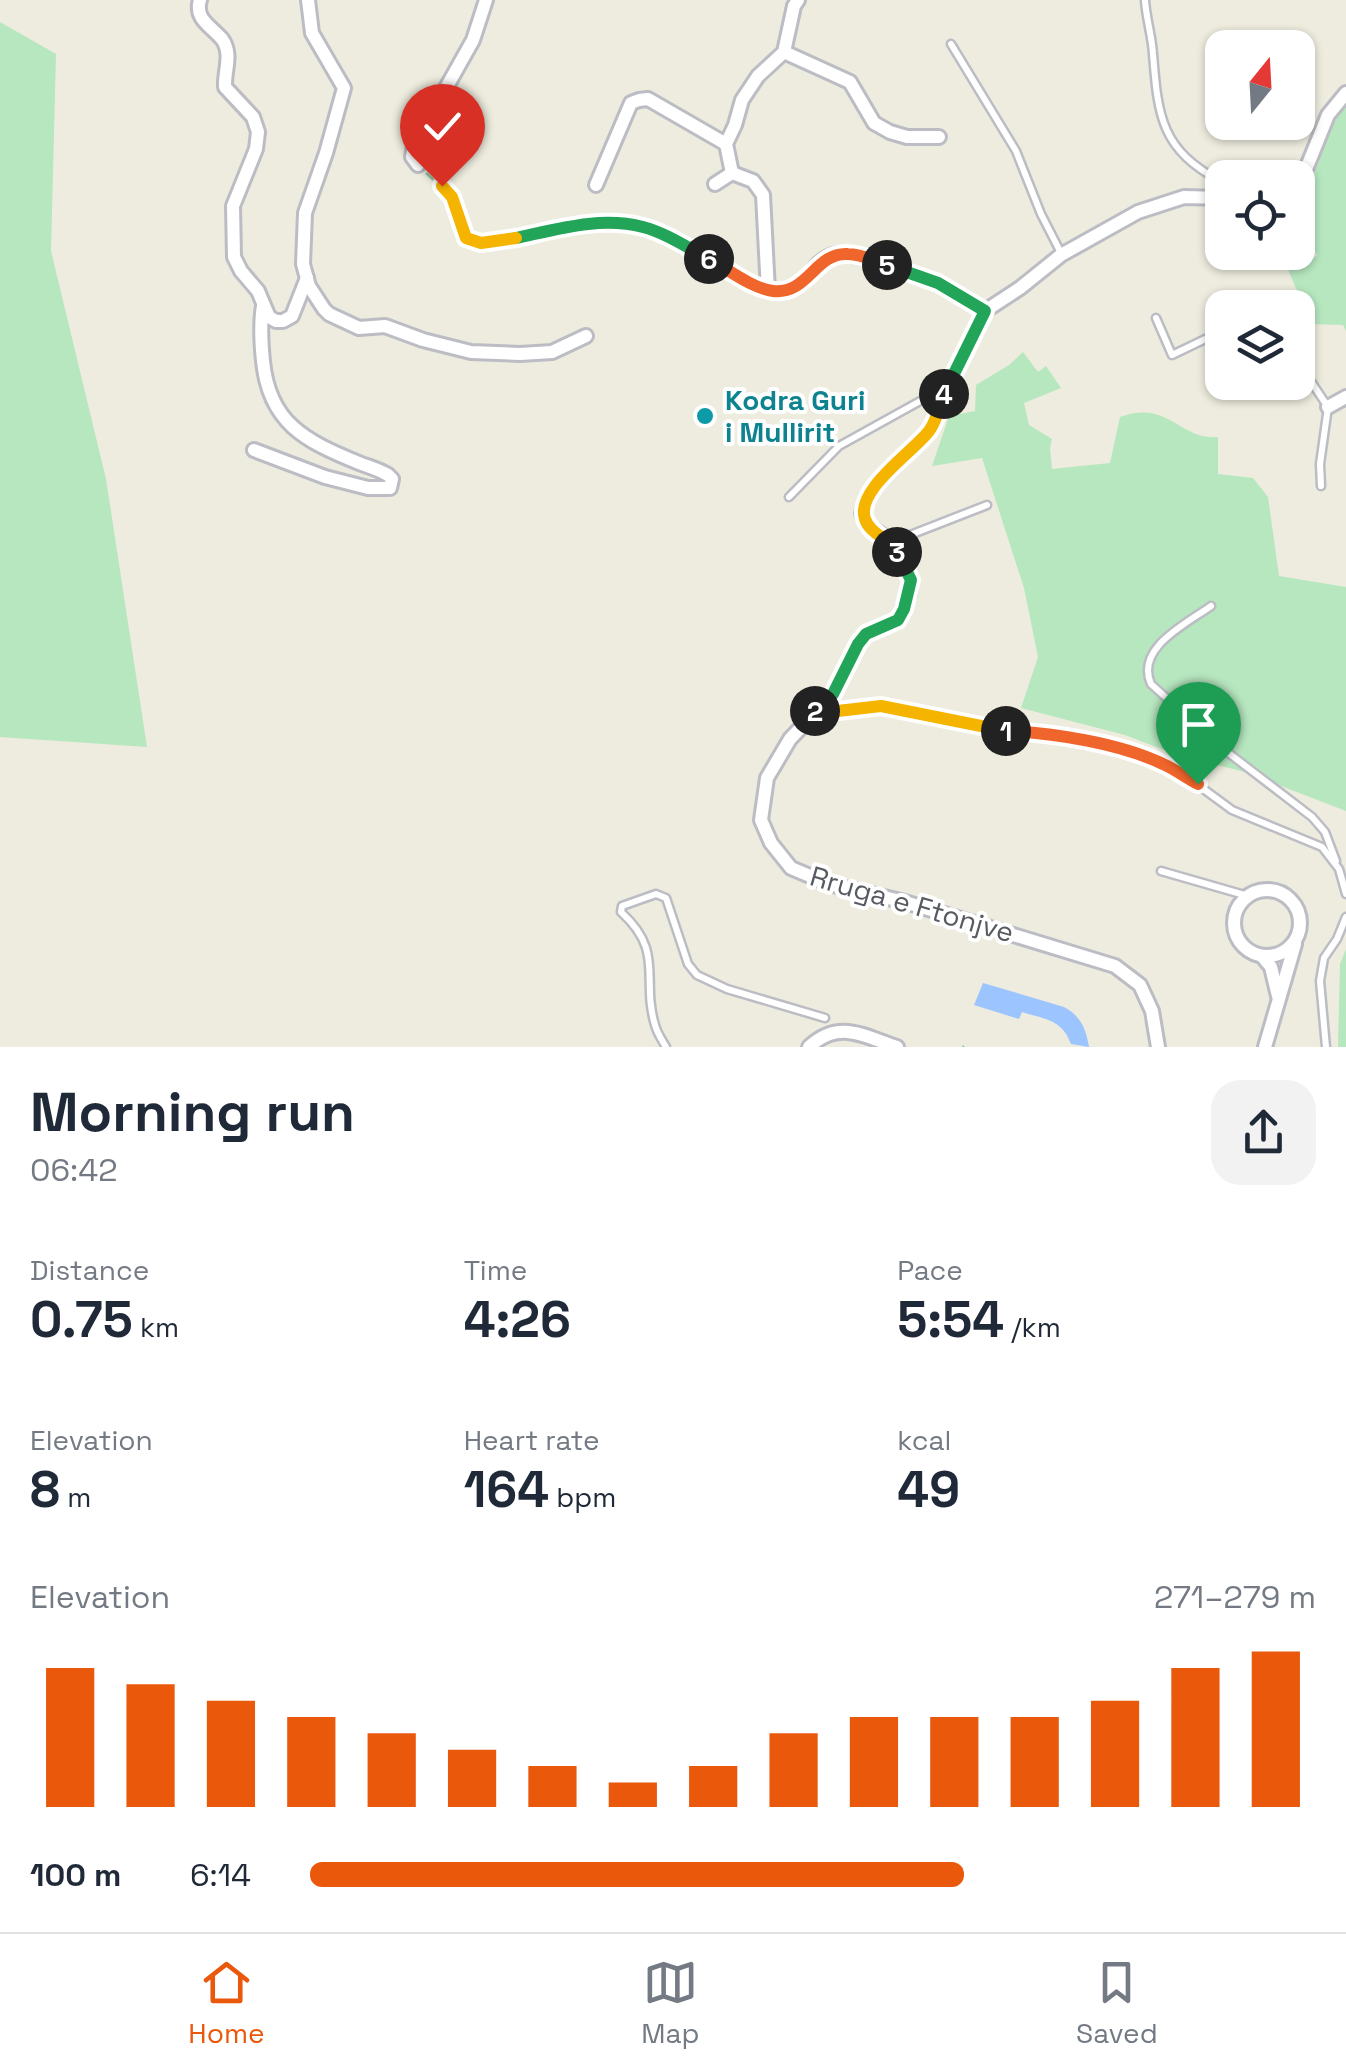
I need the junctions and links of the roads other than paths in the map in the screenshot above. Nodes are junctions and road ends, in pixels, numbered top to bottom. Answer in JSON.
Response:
{"nodes":[{"id":1,"x":200,"y":0,"type":"edge"},
{"id":2,"x":308,"y":0,"type":"edge"},
{"id":3,"x":486,"y":0,"type":"edge"},
{"id":4,"x":798,"y":0,"type":"edge"},
{"id":5,"x":1145,"y":0,"type":"edge"},
{"id":6,"x":951,"y":44,"type":"dead end"},
{"id":7,"x":784,"y":52,"type":"junction"},
{"id":8,"x":1346,"y":93,"type":"edge"},
{"id":9,"x":939,"y":136,"type":"dead end"},
{"id":10,"x":726,"y":144,"type":"junction"},
{"id":11,"x":1310,"y":160,"type":"edge"},
{"id":12,"x":418,"y":165,"type":"road end"},
{"id":13,"x":1205,"y":172,"type":"edge"},
{"id":14,"x":732,"y":173,"type":"junction"},
{"id":15,"x":715,"y":184,"type":"dead end"},
{"id":16,"x":596,"y":185,"type":"dead end"},
{"id":17,"x":1205,"y":198,"type":"edge"},
{"id":18,"x":1061,"y":254,"type":"junction"},
{"id":19,"x":307,"y":278,"type":"junction"},
{"id":20,"x":263,"y":306,"type":"junction"},
{"id":21,"x":985,"y":311,"type":"junction"},
{"id":22,"x":1156,"y":318,"type":"dead end"},
{"id":23,"x":586,"y":336,"type":"dead end"},
{"id":24,"x":1205,"y":339,"type":"edge"},
{"id":25,"x":1315,"y":388,"type":"edge"},
{"id":26,"x":945,"y":392,"type":"junction"},
{"id":27,"x":1346,"y":398,"type":"edge"},
{"id":28,"x":1328,"y":407,"type":"junction"},
{"id":29,"x":254,"y":450,"type":"dead end"},
{"id":30,"x":1321,"y":486,"type":"dead end"},
{"id":31,"x":789,"y":497,"type":"dead end"},
{"id":32,"x":987,"y":505,"type":"dead end"},
{"id":33,"x":892,"y":542,"type":"junction"},
{"id":34,"x":1211,"y":606,"type":"dead end"},
{"id":35,"x":812,"y":714,"type":"junction"},
{"id":36,"x":1339,"y":869,"type":"junction"},
{"id":37,"x":1160,"y":871,"type":"dead end"},
{"id":38,"x":1346,"y":894,"type":"edge"},
{"id":39,"x":1248,"y":896,"type":"junction"},
{"id":40,"x":1346,"y":917,"type":"edge"},
{"id":41,"x":1298,"y":935,"type":"junction"},
{"id":42,"x":1262,"y":956,"type":"junction"},
{"id":43,"x":1279,"y":998,"type":"junction"},
{"id":44,"x":825,"y":1018,"type":"dead end"},
{"id":45,"x":666,"y":1047,"type":"edge"},
{"id":46,"x":810,"y":1047,"type":"edge"},
{"id":47,"x":898,"y":1047,"type":"edge"},
{"id":48,"x":1158,"y":1047,"type":"edge"},
{"id":49,"x":1265,"y":1047,"type":"edge"},
{"id":50,"x":1326,"y":1047,"type":"edge"}],
"edges":[{"from":1,"to":20,"type":"street"},
{"from":2,"to":19,"type":"street"},
{"from":3,"to":12,"type":"street"},
{"from":4,"to":7,"type":"street"},
{"from":5,"to":13,"type":"lane"},
{"from":6,"to":18,"type":"lane"},
{"from":7,"to":9,"type":"street"},
{"from":7,"to":10,"type":"street"},
{"from":8,"to":11,"type":"street"},
{"from":10,"to":14,"type":"street"},
{"from":10,"to":16,"type":"street"},
{"from":14,"to":15,"type":"street"},
{"from":14,"to":21,"type":"street"},
{"from":17,"to":18,"type":"street"},
{"from":18,"to":21,"type":"street"},
{"from":19,"to":20,"type":"street"},
{"from":19,"to":23,"type":"street"},
{"from":20,"to":29,"type":"street"},
{"from":21,"to":26,"type":"street"},
{"from":22,"to":24,"type":"lane"},
{"from":25,"to":28,"type":"lane"},
{"from":26,"to":31,"type":"lane"},
{"from":26,"to":33,"type":"street"},
{"from":27,"to":28,"type":"street"},
{"from":28,"to":30,"type":"lane"},
{"from":32,"to":33,"type":"lane"},
{"from":33,"to":35,"type":"street","name":"Rruga e Ftonjve"},
{"from":34,"to":36,"type":"lane"},
{"from":35,"to":36,"type":"lane"},
{"from":35,"to":48,"type":"street","name":"Rruga e Ftonjve"},
{"from":36,"to":38,"type":"lane"},
{"from":37,"to":39,"type":"lane"},
{"from":39,"to":41,"type":"street"},
{"from":39,"to":42,"type":"street"},
{"from":40,"to":50,"type":"lane"},
{"from":41,"to":42,"type":"street"},
{"from":41,"to":43,"type":"street"},
{"from":42,"to":43,"type":"street"},
{"from":43,"to":49,"type":"street"},
{"from":44,"to":45,"type":"lane"},
{"from":46,"to":47,"type":"street"}]}
